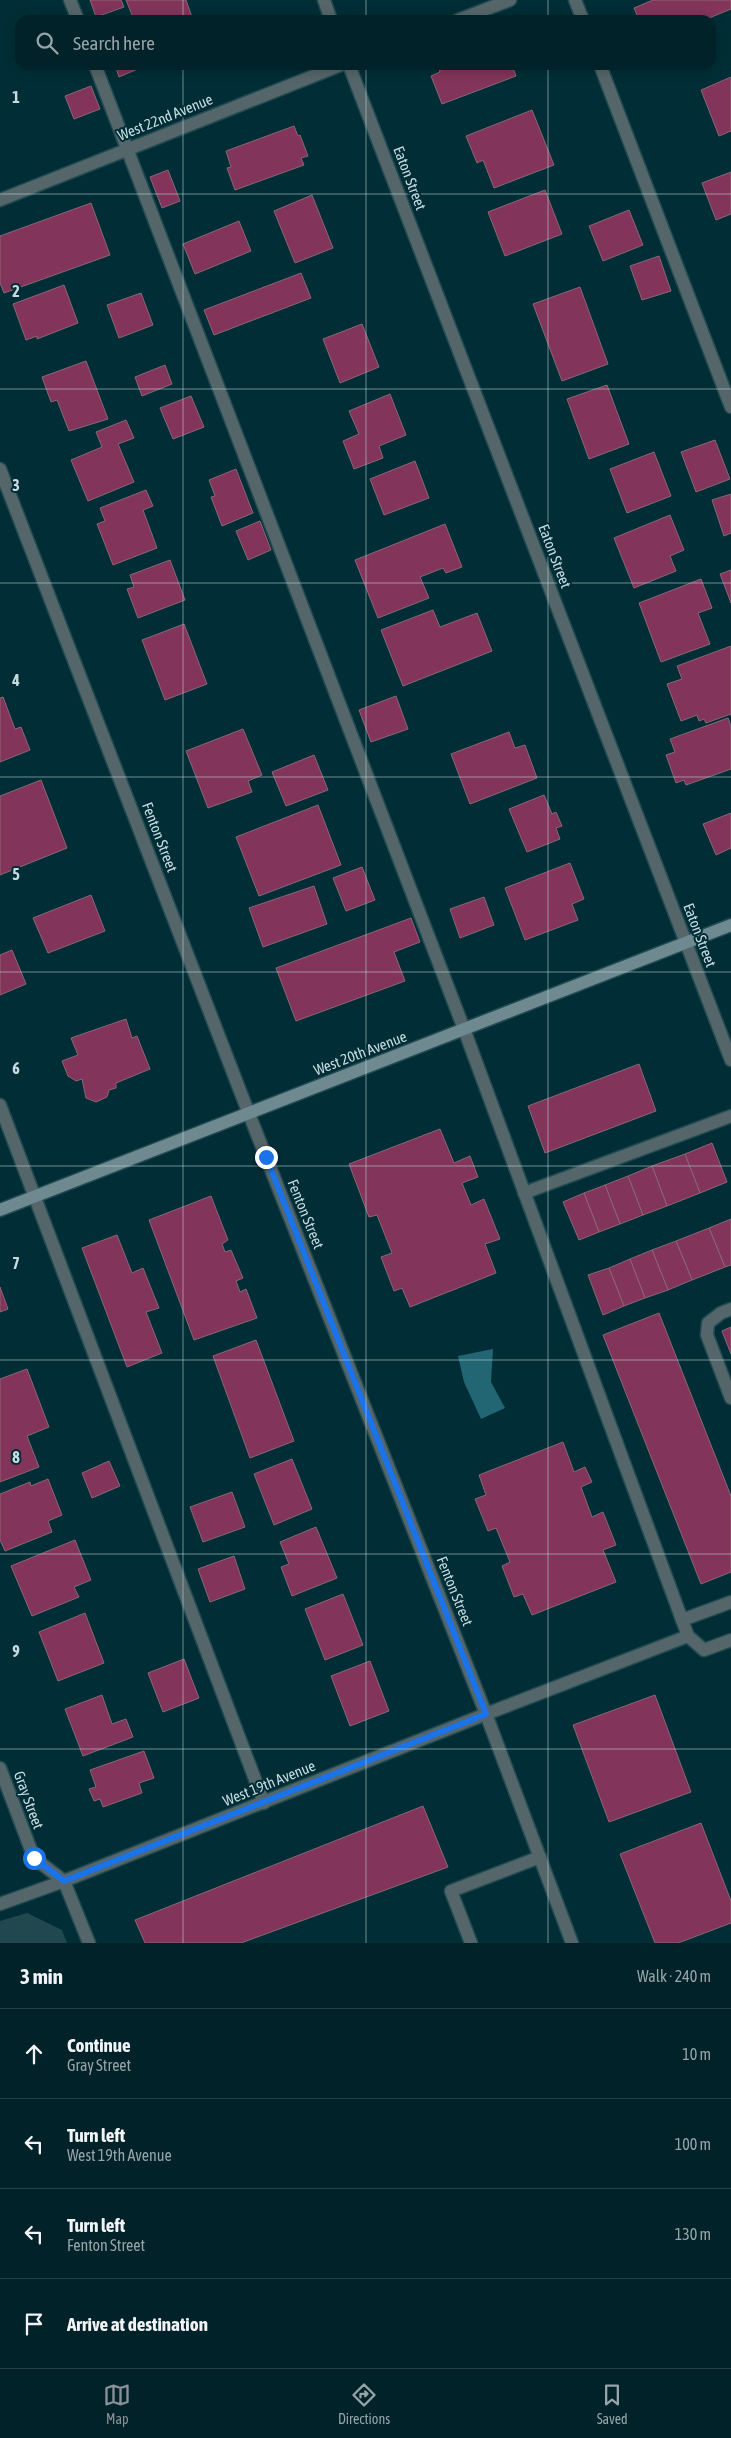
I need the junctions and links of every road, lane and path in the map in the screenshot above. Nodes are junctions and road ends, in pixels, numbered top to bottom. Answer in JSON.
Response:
{"nodes":[{"id":1,"x":70,"y":0,"type":"edge"},
{"id":2,"x":324,"y":0,"type":"edge"},
{"id":3,"x":510,"y":0,"type":"edge"},
{"id":4,"x":575,"y":0,"type":"edge"},
{"id":5,"x":76,"y":15,"type":"edge"},
{"id":6,"x":329,"y":15,"type":"edge"},
{"id":7,"x":471,"y":15,"type":"edge"},
{"id":8,"x":580,"y":15,"type":"edge"},
{"id":9,"x":98,"y":70,"type":"edge"},
{"id":10,"x":328,"y":70,"type":"edge"},
{"id":11,"x":350,"y":70,"type":"edge"},
{"id":12,"x":602,"y":70,"type":"edge"},
{"id":13,"x":128,"y":149,"type":"junction"},
{"id":14,"x":0,"y":200,"type":"edge"},
{"id":15,"x":731,"y":407,"type":"edge"},
{"id":16,"x":0,"y":469,"type":"edge"},
{"id":17,"x":731,"y":925,"type":"edge"},
{"id":18,"x":686,"y":942,"type":"junction"},
{"id":19,"x":464,"y":1029,"type":"junction"},
{"id":20,"x":731,"y":1060,"type":"edge"},
{"id":21,"x":0,"y":1104,"type":"edge"},
{"id":22,"x":249,"y":1114,"type":"junction"},
{"id":23,"x":731,"y":1116,"type":"edge"},
{"id":24,"x":524,"y":1193,"type":"junction"},
{"id":25,"x":36,"y":1196,"type":"junction"},
{"id":26,"x":0,"y":1210,"type":"edge"},
{"id":27,"x":731,"y":1309,"type":"edge"},
{"id":28,"x":731,"y":1398,"type":"edge"},
{"id":29,"x":731,"y":1602,"type":"edge"},
{"id":30,"x":682,"y":1620,"type":"junction"},
{"id":31,"x":688,"y":1636,"type":"junction"},
{"id":32,"x":731,"y":1640,"type":"edge"},
{"id":33,"x":486,"y":1714,"type":"junction"},
{"id":34,"x":0,"y":1768,"type":"edge"},
{"id":35,"x":264,"y":1802,"type":"junction"},
{"id":36,"x":540,"y":1857,"type":"junction"},
{"id":37,"x":64,"y":1881,"type":"junction"},
{"id":38,"x":0,"y":1904,"type":"edge"},
{"id":39,"x":89,"y":1943,"type":"edge"},
{"id":40,"x":472,"y":1943,"type":"edge"},
{"id":41,"x":572,"y":1943,"type":"edge"}],
"edges":[{"from":1,"to":5,"type":"street"},
{"from":2,"to":6,"type":"street"},
{"from":3,"to":7,"type":"street"},
{"from":4,"to":8,"type":"street"},
{"from":9,"to":13,"type":"street"},
{"from":10,"to":13,"type":"street","name":"West 22nd Avenue"},
{"from":11,"to":18,"type":"street","name":"Eaton Street"},
{"from":12,"to":15,"type":"street"},
{"from":13,"to":14,"type":"street","name":"West 22nd Avenue"},
{"from":13,"to":19,"type":"street"},
{"from":16,"to":22,"type":"street","name":"Fenton Street"},
{"from":17,"to":18,"type":"street","name":"West 20th Avenue"},
{"from":18,"to":19,"type":"street","name":"West 20th Avenue"},
{"from":18,"to":20,"type":"street","name":"Eaton Street"},
{"from":19,"to":22,"type":"street","name":"West 20th Avenue"},
{"from":19,"to":24,"type":"street"},
{"from":21,"to":25,"type":"street"},
{"from":22,"to":25,"type":"street","name":"West 20th Avenue"},
{"from":22,"to":33,"type":"street","name":"Fenton Street"},
{"from":23,"to":24,"type":"street"},
{"from":24,"to":30,"type":"street"},
{"from":25,"to":26,"type":"street","name":"West 20th Avenue"},
{"from":25,"to":35,"type":"street"},
{"from":27,"to":28,"type":"street"},
{"from":29,"to":30,"type":"street"},
{"from":30,"to":31,"type":"street"},
{"from":31,"to":32,"type":"street"},
{"from":31,"to":33,"type":"street","name":"West 19th Avenue"},
{"from":33,"to":35,"type":"street","name":"West 19th Avenue"},
{"from":33,"to":36,"type":"street","name":"Fenton Street"},
{"from":34,"to":37,"type":"street","name":"Gray Street"},
{"from":35,"to":37,"type":"street","name":"West 19th Avenue"},
{"from":36,"to":40,"type":"street"},
{"from":36,"to":41,"type":"street","name":"Fenton Street"},
{"from":37,"to":38,"type":"street","name":"West 19th Avenue"},
{"from":37,"to":39,"type":"street"}]}
